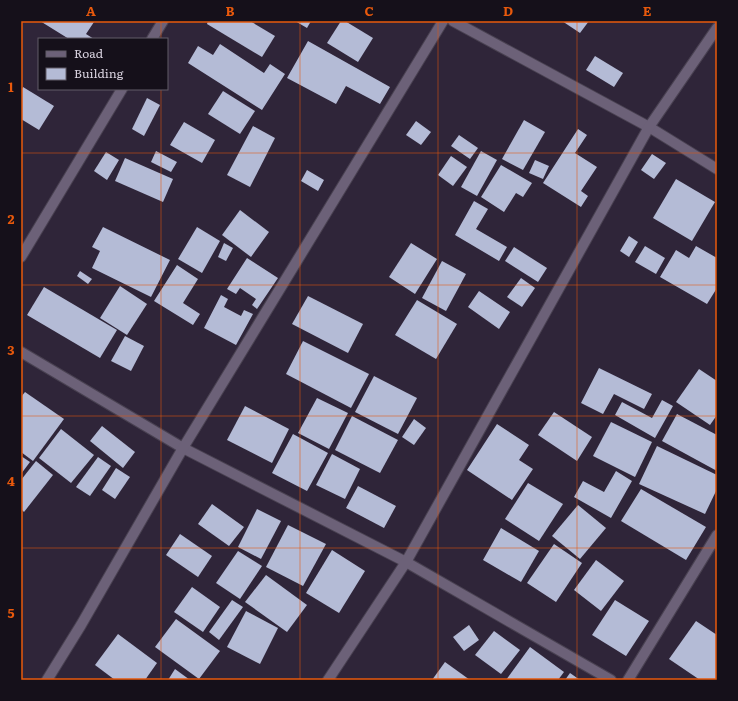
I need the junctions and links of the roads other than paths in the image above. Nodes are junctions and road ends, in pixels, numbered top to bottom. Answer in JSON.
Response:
{"nodes":[{"id":1,"x":163,"y":21,"type":"edge"},
{"id":2,"x":443,"y":21,"type":"edge"},
{"id":3,"x":453,"y":21,"type":"edge"},
{"id":4,"x":717,"y":28,"type":"edge"},
{"id":5,"x":153,"y":38,"type":"edge"},
{"id":6,"x":121,"y":90,"type":"edge"},
{"id":7,"x":649,"y":127,"type":"junction"},
{"id":8,"x":717,"y":169,"type":"edge"},
{"id":9,"x":21,"y":257,"type":"edge"},
{"id":10,"x":21,"y":352,"type":"edge"},
{"id":11,"x":183,"y":448,"type":"junction"},
{"id":12,"x":717,"y":535,"type":"edge"},
{"id":13,"x":406,"y":562,"type":"junction"},
{"id":14,"x":47,"y":680,"type":"edge"},
{"id":15,"x":328,"y":680,"type":"edge"},
{"id":16,"x":611,"y":680,"type":"edge"},
{"id":17,"x":628,"y":680,"type":"edge"}],
"edges":[{"from":1,"to":5,"type":"street"},
{"from":2,"to":11,"type":"street"},
{"from":3,"to":7,"type":"street"},
{"from":4,"to":7,"type":"street"},
{"from":6,"to":9,"type":"street"},
{"from":7,"to":8,"type":"street"},
{"from":7,"to":13,"type":"street"},
{"from":10,"to":11,"type":"street"},
{"from":11,"to":13,"type":"street"},
{"from":11,"to":14,"type":"street"},
{"from":12,"to":17,"type":"street"},
{"from":13,"to":15,"type":"street"},
{"from":13,"to":16,"type":"street"}]}
